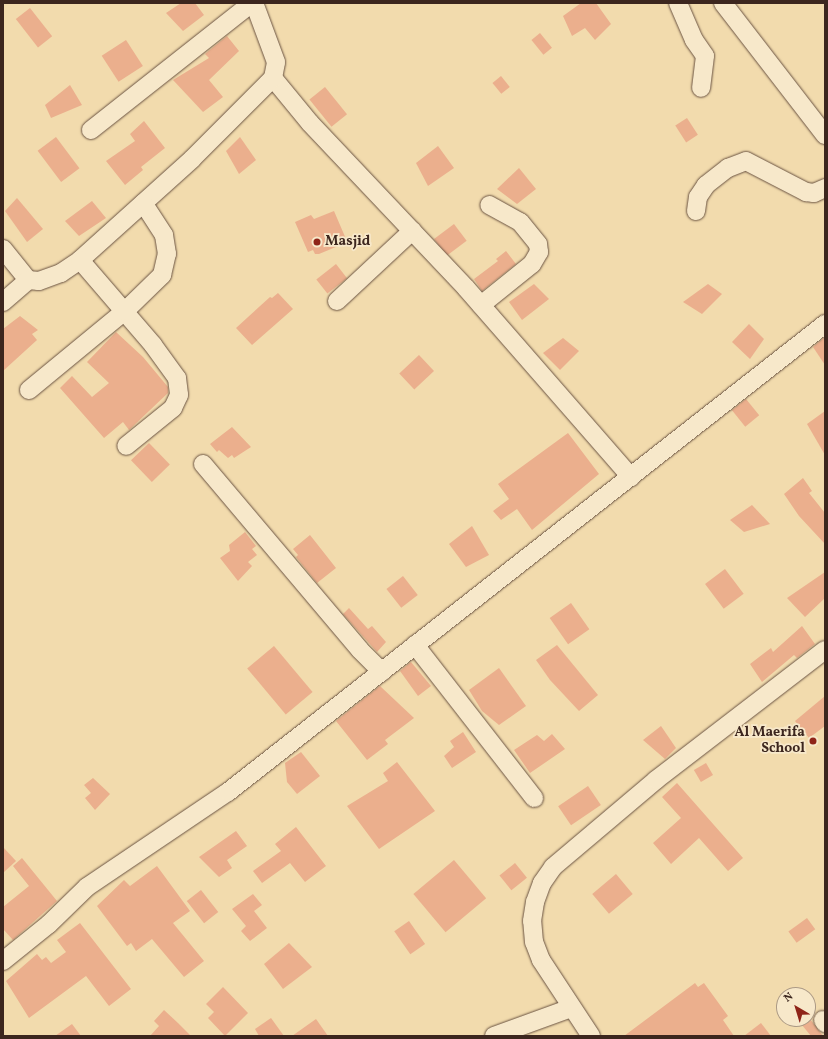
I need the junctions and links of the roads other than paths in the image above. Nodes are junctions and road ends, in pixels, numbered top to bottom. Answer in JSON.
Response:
{"nodes":[{"id":1,"x":253,"y":3,"type":"edge"},
{"id":2,"x":678,"y":3,"type":"edge"},
{"id":3,"x":723,"y":3,"type":"edge"},
{"id":4,"x":273,"y":78,"type":"junction"},
{"id":5,"x":701,"y":88,"type":"dead end"},
{"id":6,"x":91,"y":130,"type":"dead end"},
{"id":7,"x":825,"y":135,"type":"edge"},
{"id":8,"x":825,"y":188,"type":"edge"},
{"id":9,"x":143,"y":203,"type":"junction"},
{"id":10,"x":489,"y":205,"type":"dead end"},
{"id":11,"x":696,"y":211,"type":"dead end"},
{"id":12,"x":412,"y":230,"type":"junction"},
{"id":13,"x":3,"y":249,"type":"edge"},
{"id":14,"x":80,"y":260,"type":"junction"},
{"id":15,"x":28,"y":280,"type":"junction"},
{"id":16,"x":337,"y":301,"type":"dead end"},
{"id":17,"x":3,"y":302,"type":"edge"},
{"id":18,"x":481,"y":305,"type":"junction"},
{"id":19,"x":124,"y":311,"type":"junction"},
{"id":20,"x":825,"y":324,"type":"edge"},
{"id":21,"x":29,"y":390,"type":"dead end"},
{"id":22,"x":126,"y":446,"type":"dead end"},
{"id":23,"x":203,"y":464,"type":"dead end"},
{"id":24,"x":631,"y":478,"type":"junction"},
{"id":25,"x":415,"y":645,"type":"junction"},
{"id":26,"x":825,"y":650,"type":"edge"},
{"id":27,"x":382,"y":672,"type":"junction"},
{"id":28,"x":534,"y":798,"type":"dead end"},
{"id":29,"x":4,"y":959,"type":"edge"},
{"id":30,"x":571,"y":1008,"type":"junction"},
{"id":31,"x":494,"y":1036,"type":"edge"},
{"id":32,"x":591,"y":1036,"type":"edge"}],
"edges":[{"from":1,"to":4,"type":"street"},
{"from":1,"to":6,"type":"street"},
{"from":2,"to":5,"type":"street"},
{"from":3,"to":7,"type":"street"},
{"from":4,"to":9,"type":"street"},
{"from":4,"to":12,"type":"street"},
{"from":8,"to":11,"type":"street"},
{"from":9,"to":14,"type":"street"},
{"from":9,"to":19,"type":"street"},
{"from":10,"to":18,"type":"street"},
{"from":12,"to":16,"type":"street"},
{"from":12,"to":18,"type":"street"},
{"from":13,"to":15,"type":"street"},
{"from":14,"to":15,"type":"street"},
{"from":14,"to":19,"type":"street"},
{"from":15,"to":17,"type":"street"},
{"from":18,"to":24,"type":"street"},
{"from":19,"to":21,"type":"street"},
{"from":19,"to":22,"type":"street"},
{"from":20,"to":24,"type":"street"},
{"from":23,"to":27,"type":"street"},
{"from":24,"to":25,"type":"street"},
{"from":25,"to":27,"type":"street"},
{"from":25,"to":28,"type":"street"},
{"from":26,"to":30,"type":"street"},
{"from":27,"to":29,"type":"street"},
{"from":30,"to":31,"type":"street"},
{"from":30,"to":32,"type":"street"}]}
